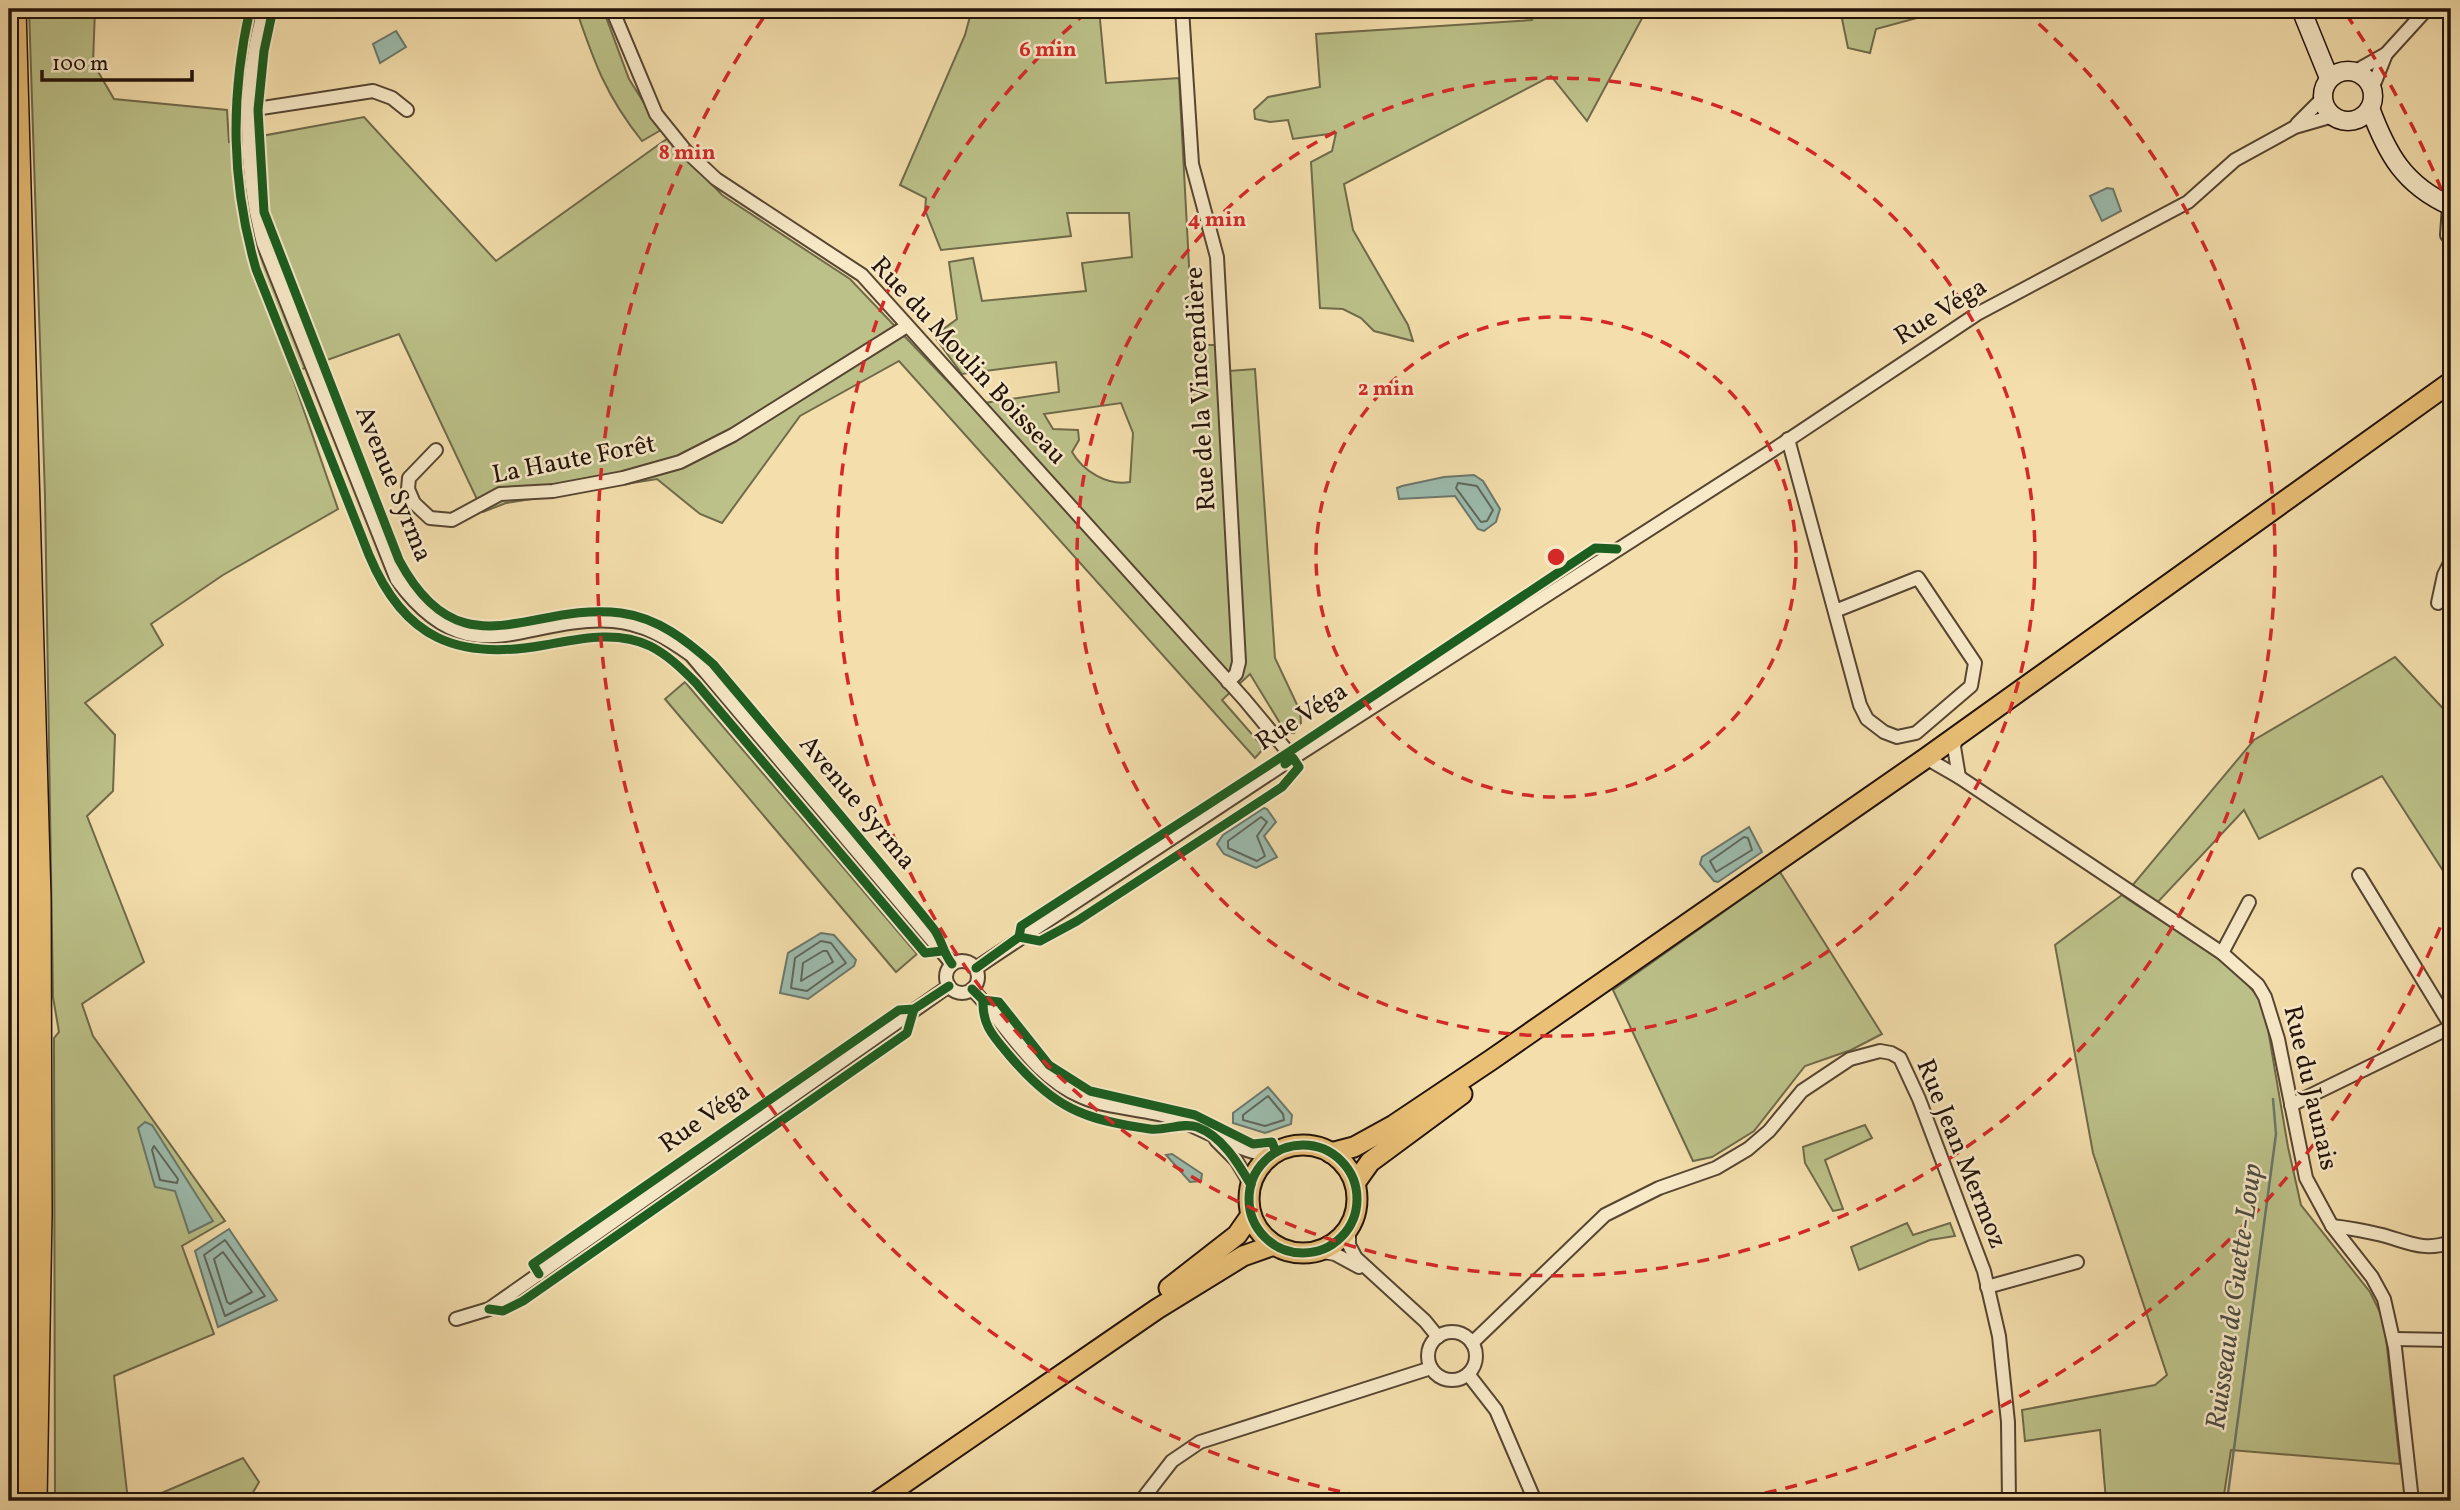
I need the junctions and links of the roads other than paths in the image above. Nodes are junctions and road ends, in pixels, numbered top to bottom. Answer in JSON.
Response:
{"nodes":[{"id":1,"x":14,"y":9,"type":"edge"},
{"id":2,"x":264,"y":9,"type":"edge"},
{"id":3,"x":612,"y":9,"type":"edge"},
{"id":4,"x":1182,"y":9,"type":"edge"},
{"id":5,"x":2301,"y":9,"type":"edge"},
{"id":6,"x":2427,"y":9,"type":"edge"},
{"id":7,"x":2386,"y":54,"type":"junction"},
{"id":8,"x":2343,"y":74,"type":"junction"},
{"id":9,"x":2372,"y":89,"type":"junction"},
{"id":10,"x":2323,"y":98,"type":"junction"},
{"id":11,"x":2370,"y":108,"type":"junction"},
{"id":12,"x":249,"y":110,"type":"junction"},
{"id":13,"x":407,"y":110,"type":"dead end"},
{"id":14,"x":2333,"y":116,"type":"junction"},
{"id":15,"x":2351,"y":121,"type":"junction"},
{"id":16,"x":2295,"y":127,"type":"junction"},
{"id":17,"x":2382,"y":142,"type":"junction"},
{"id":18,"x":2450,"y":206,"type":"edge"},
{"id":19,"x":2451,"y":240,"type":"edge"},
{"id":20,"x":907,"y":326,"type":"junction"},
{"id":21,"x":2451,"y":382,"type":"edge"},
{"id":22,"x":9,"y":433,"type":"edge"},
{"id":23,"x":1788,"y":439,"type":"junction"},
{"id":24,"x":436,"y":450,"type":"dead end"},
{"id":25,"x":2451,"y":561,"type":"edge"},
{"id":26,"x":2438,"y":603,"type":"dead end"},
{"id":27,"x":1835,"y":611,"type":"junction"},
{"id":28,"x":1228,"y":682,"type":"junction"},
{"id":29,"x":1957,"y":735,"type":"junction"},
{"id":30,"x":1926,"y":758,"type":"junction"},
{"id":31,"x":1289,"y":761,"type":"junction"},
{"id":32,"x":1959,"y":777,"type":"junction"},
{"id":33,"x":2359,"y":875,"type":"dead end"},
{"id":34,"x":2249,"y":902,"type":"dead end"},
{"id":35,"x":1657,"y":944,"type":"junction"},
{"id":36,"x":2222,"y":953,"type":"junction"},
{"id":37,"x":952,"y":964,"type":"junction"},
{"id":38,"x":976,"y":968,"type":"junction"},
{"id":39,"x":949,"y":986,"type":"junction"},
{"id":40,"x":972,"y":989,"type":"junction"},
{"id":41,"x":2451,"y":1026,"type":"edge"},
{"id":42,"x":2291,"y":1105,"type":"junction"},
{"id":43,"x":1209,"y":1133,"type":"junction"},
{"id":44,"x":1331,"y":1153,"type":"junction"},
{"id":45,"x":1271,"y":1156,"type":"junction"},
{"id":46,"x":1355,"y":1183,"type":"junction"},
{"id":47,"x":1251,"y":1185,"type":"junction"},
{"id":48,"x":1251,"y":1215,"type":"junction"},
{"id":49,"x":2332,"y":1226,"type":"junction"},
{"id":50,"x":1349,"y":1229,"type":"junction"},
{"id":51,"x":2451,"y":1242,"type":"edge"},
{"id":52,"x":1274,"y":1245,"type":"junction"},
{"id":53,"x":1319,"y":1251,"type":"junction"},
{"id":54,"x":2077,"y":1262,"type":"dead end"},
{"id":55,"x":1374,"y":1277,"type":"junction"},
{"id":56,"x":1987,"y":1287,"type":"junction"},
{"id":57,"x":456,"y":1320,"type":"dead end"},
{"id":58,"x":1438,"y":1337,"type":"junction"},
{"id":59,"x":2394,"y":1339,"type":"junction"},
{"id":60,"x":2451,"y":1340,"type":"edge"},
{"id":61,"x":1472,"y":1343,"type":"junction"},
{"id":62,"x":1431,"y":1368,"type":"junction"},
{"id":63,"x":1468,"y":1374,"type":"junction"},
{"id":64,"x":1003,"y":1413,"type":"junction"},
{"id":65,"x":17,"y":1501,"type":"edge"},
{"id":66,"x":35,"y":1501,"type":"edge"},
{"id":67,"x":878,"y":1501,"type":"edge"},
{"id":68,"x":1141,"y":1501,"type":"edge"},
{"id":69,"x":1535,"y":1501,"type":"edge"},
{"id":70,"x":2009,"y":1501,"type":"edge"},
{"id":71,"x":2412,"y":1501,"type":"edge"}],
"edges":[{"from":1,"to":66,"type":"highway"},
{"from":2,"to":12,"type":"street","name":"Avenue Syrma"},
{"from":3,"to":20,"type":"street","name":"Rue du Moulin Boisseau"},
{"from":4,"to":28,"type":"street","name":"Rue de la Vincendière"},
{"from":5,"to":8,"type":"main road"},
{"from":6,"to":7,"type":"street"},
{"from":7,"to":8,"type":"street"},
{"from":7,"to":9,"type":"street"},
{"from":8,"to":9,"type":"main road"},
{"from":8,"to":10,"type":"main road"},
{"from":9,"to":11,"type":"main road"},
{"from":10,"to":14,"type":"main road"},
{"from":10,"to":16,"type":"street","name":"Rue Véga"},
{"from":11,"to":15,"type":"main road"},
{"from":11,"to":17,"type":"main road"},
{"from":12,"to":13,"type":"street"},
{"from":12,"to":37,"type":"street","name":"Avenue Syrma"},
{"from":14,"to":15,"type":"main road"},
{"from":14,"to":16,"type":"street","name":"Rue Véga"},
{"from":15,"to":17,"type":"main road"},
{"from":16,"to":23,"type":"street","name":"Rue Véga"},
{"from":17,"to":18,"type":"main road"},
{"from":18,"to":19,"type":"street"},
{"from":20,"to":24,"type":"street","name":"La Haute Forêt"},
{"from":20,"to":28,"type":"street","name":"Rue du Moulin Boisseau"},
{"from":21,"to":29,"type":"main road"},
{"from":22,"to":65,"type":"highway"},
{"from":23,"to":27,"type":"street"},
{"from":23,"to":31,"type":"street","name":"Rue Véga"},
{"from":25,"to":26,"type":"street"},
{"from":27,"to":27,"type":"street"},
{"from":28,"to":31,"type":"street","name":"Rue du Moulin Boisseau"},
{"from":29,"to":30,"type":"main road"},
{"from":29,"to":32,"type":"street"},
{"from":30,"to":32,"type":"street","name":"Rue du Jaunais"},
{"from":30,"to":35,"type":"main road"},
{"from":31,"to":38,"type":"street","name":"Rue Véga"},
{"from":32,"to":36,"type":"street","name":"Rue du Jaunais"},
{"from":33,"to":41,"type":"street"},
{"from":34,"to":36,"type":"street"},
{"from":35,"to":44,"type":"main road"},
{"from":35,"to":46,"type":"main road"},
{"from":36,"to":42,"type":"street","name":"Rue du Jaunais"},
{"from":37,"to":38,"type":"street"},
{"from":37,"to":39,"type":"street"},
{"from":38,"to":40,"type":"street"},
{"from":39,"to":40,"type":"street"},
{"from":39,"to":57,"type":"street","name":"Rue Véga"},
{"from":40,"to":43,"type":"street"},
{"from":41,"to":42,"type":"street"},
{"from":42,"to":49,"type":"street","name":"Rue du Jaunais"},
{"from":43,"to":45,"type":"street"},
{"from":43,"to":47,"type":"street"},
{"from":44,"to":45,"type":"main road"},
{"from":44,"to":46,"type":"main road"},
{"from":45,"to":47,"type":"main road"},
{"from":46,"to":50,"type":"main road"},
{"from":47,"to":48,"type":"main road"},
{"from":48,"to":52,"type":"main road"},
{"from":48,"to":64,"type":"main road"},
{"from":49,"to":51,"type":"street"},
{"from":49,"to":59,"type":"street","name":"Rue du Jaunais"},
{"from":50,"to":53,"type":"main road"},
{"from":50,"to":55,"type":"street"},
{"from":52,"to":53,"type":"main road"},
{"from":52,"to":64,"type":"main road"},
{"from":53,"to":55,"type":"street"},
{"from":54,"to":56,"type":"street"},
{"from":55,"to":58,"type":"street"},
{"from":56,"to":61,"type":"street","name":"Rue Jean Mermoz"},
{"from":56,"to":70,"type":"street","name":"Rue Jean Mermoz"},
{"from":58,"to":61,"type":"street"},
{"from":58,"to":62,"type":"street"},
{"from":59,"to":60,"type":"street"},
{"from":59,"to":71,"type":"street","name":"Rue du Jaunais"},
{"from":61,"to":63,"type":"street"},
{"from":62,"to":63,"type":"street"},
{"from":62,"to":68,"type":"street"},
{"from":63,"to":69,"type":"street"},
{"from":64,"to":67,"type":"main road"}]}
